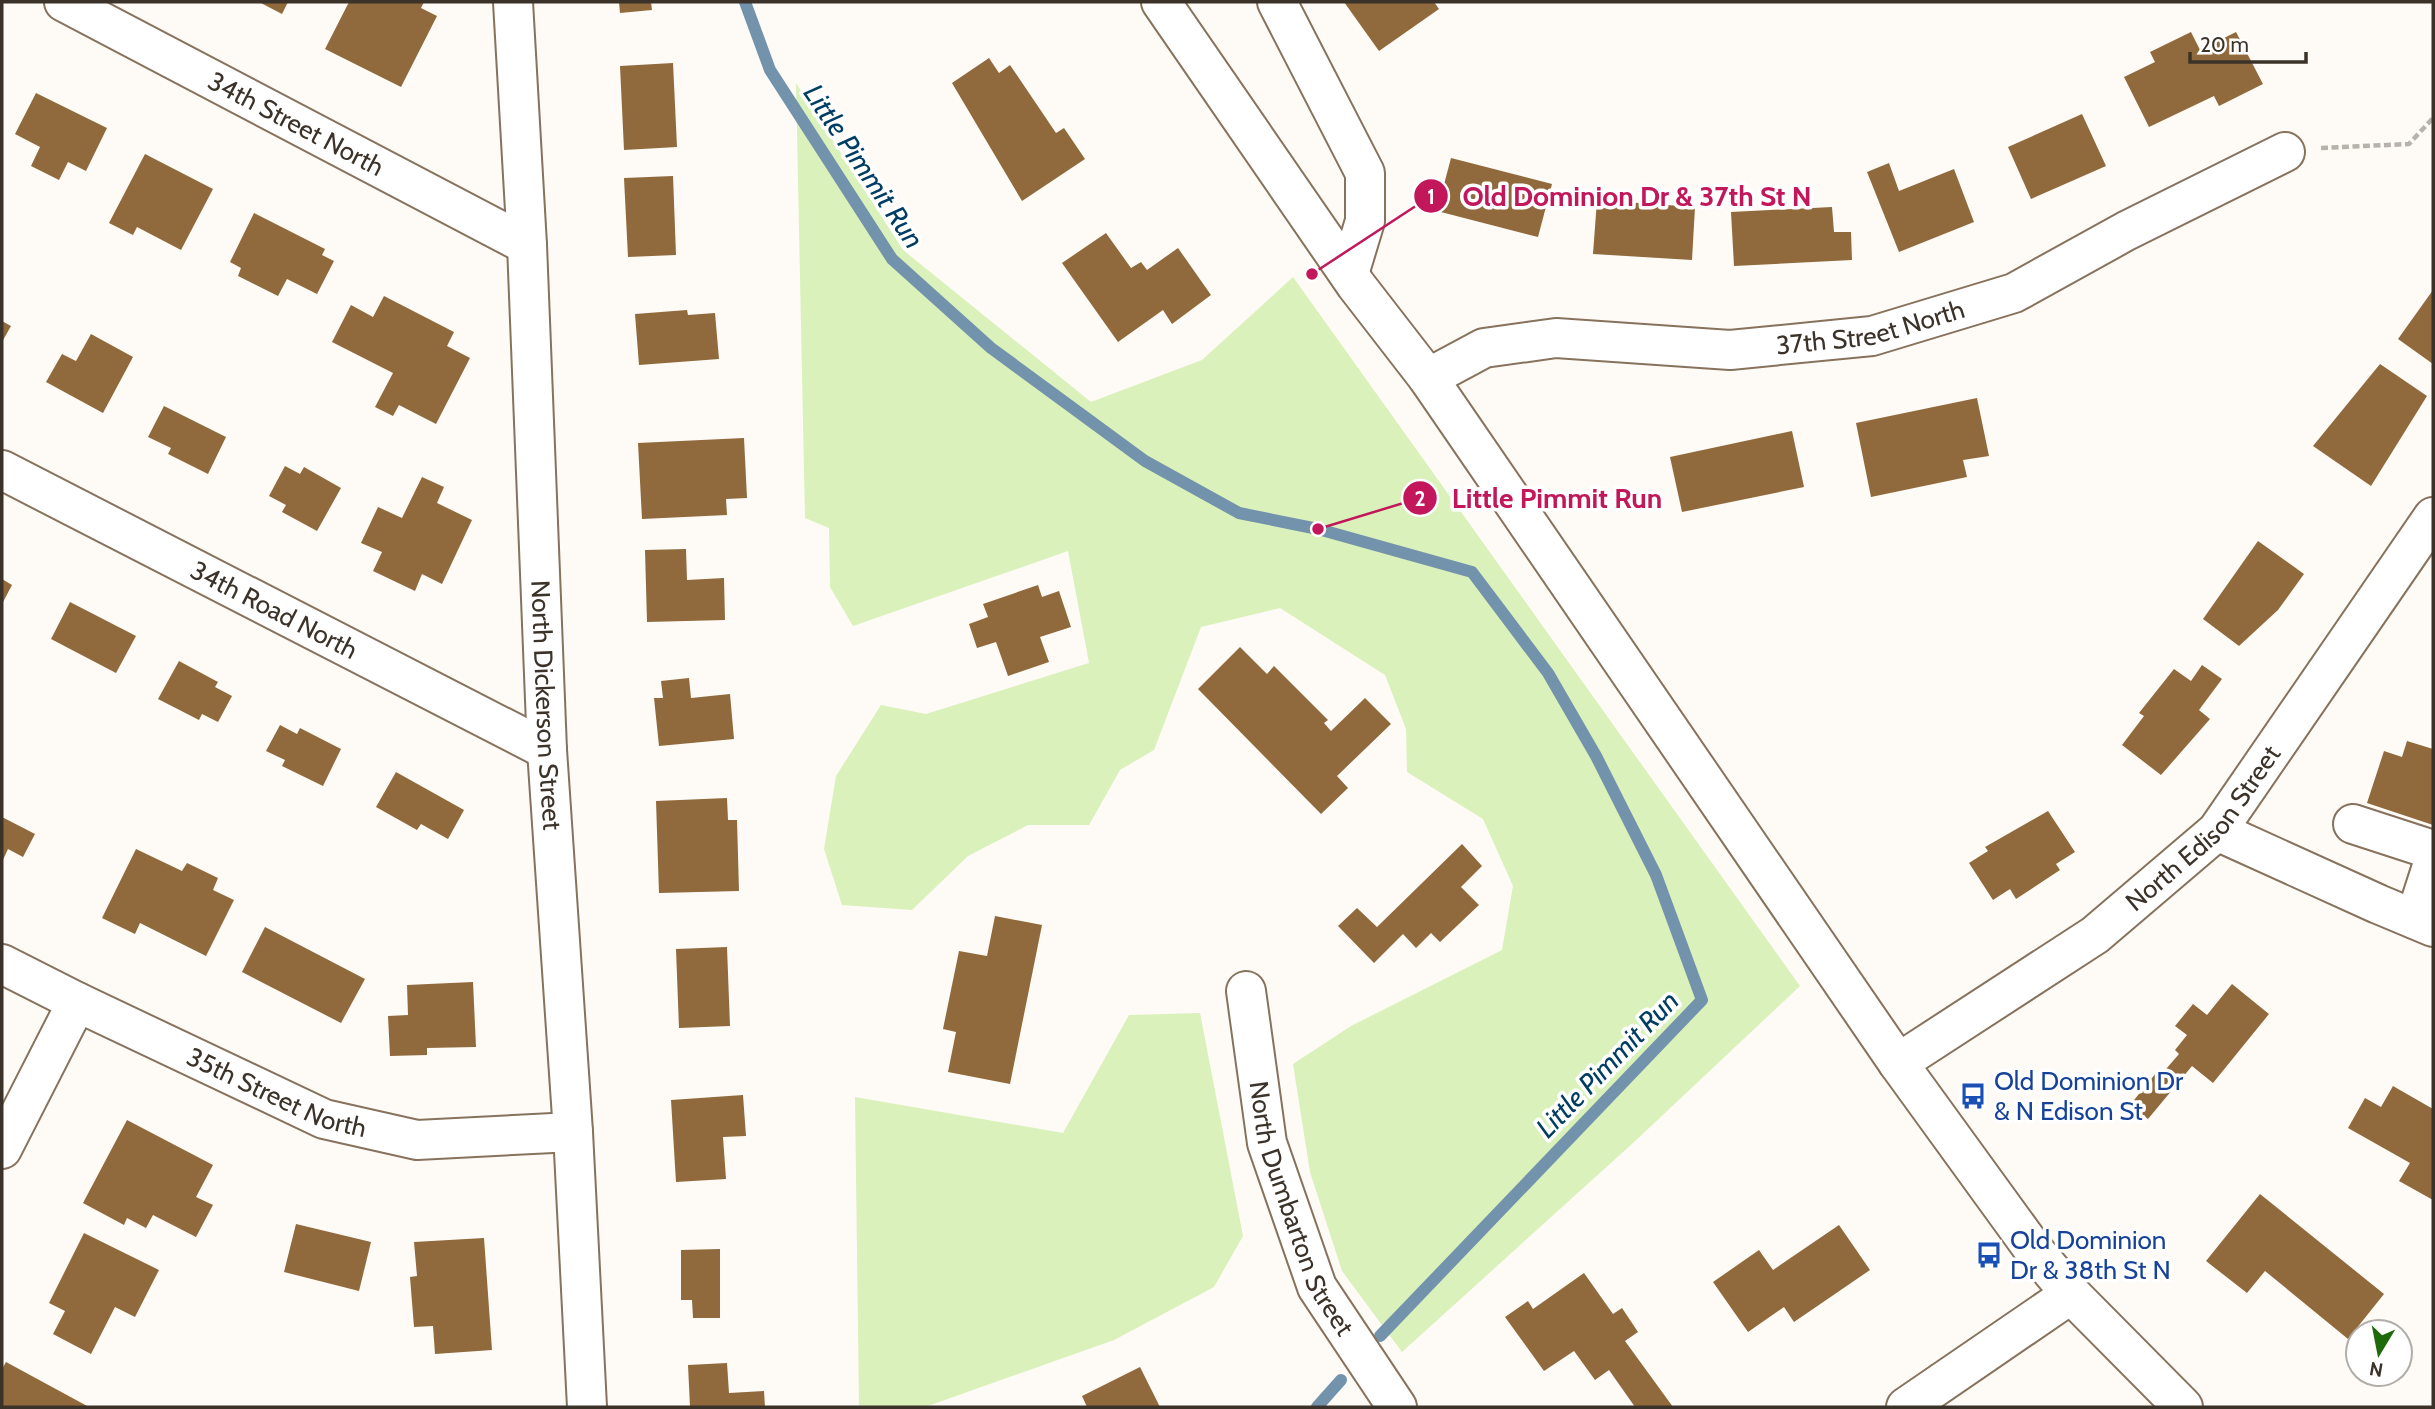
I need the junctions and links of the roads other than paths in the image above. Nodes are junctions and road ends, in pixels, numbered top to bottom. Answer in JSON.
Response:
{"nodes":[{"id":1,"x":64,"y":2,"type":"edge"},
{"id":2,"x":513,"y":2,"type":"edge"},
{"id":3,"x":1161,"y":2,"type":"edge"},
{"id":4,"x":1277,"y":2,"type":"edge"},
{"id":5,"x":2286,"y":152,"type":"dead end"},
{"id":6,"x":527,"y":245,"type":"junction"},
{"id":7,"x":1349,"y":274,"type":"junction"},
{"id":8,"x":1428,"y":378,"type":"junction"},
{"id":9,"x":2,"y":470,"type":"edge"},
{"id":10,"x":2433,"y":517,"type":"edge"},
{"id":11,"x":547,"y":750,"type":"junction"},
{"id":12,"x":2353,"y":824,"type":"dead end"},
{"id":13,"x":2217,"y":831,"type":"junction"},
{"id":14,"x":2433,"y":850,"type":"edge"},
{"id":15,"x":2433,"y":863,"type":"edge"},
{"id":16,"x":2424,"y":923,"type":"edge"},
{"id":17,"x":2,"y":964,"type":"edge"},
{"id":18,"x":1246,"y":991,"type":"dead end"},
{"id":19,"x":77,"y":1002,"type":"junction"},
{"id":20,"x":1898,"y":1063,"type":"junction"},
{"id":21,"x":573,"y":1132,"type":"junction"},
{"id":22,"x":2,"y":1149,"type":"edge"},
{"id":23,"x":2071,"y":1294,"type":"junction"},
{"id":24,"x":587,"y":1407,"type":"edge"},
{"id":25,"x":1397,"y":1407,"type":"edge"},
{"id":26,"x":1906,"y":1407,"type":"edge"},
{"id":27,"x":2183,"y":1407,"type":"edge"}],
"edges":[{"from":1,"to":6,"type":"street","name":"34th Street North"},
{"from":2,"to":6,"type":"street","name":"North Dickerson Street"},
{"from":3,"to":7,"type":"street"},
{"from":4,"to":7,"type":"street"},
{"from":5,"to":8,"type":"street","name":"37th Street North"},
{"from":6,"to":11,"type":"street","name":"North Dickerson Street"},
{"from":7,"to":8,"type":"street"},
{"from":8,"to":20,"type":"street"},
{"from":9,"to":11,"type":"street","name":"34th Road North"},
{"from":10,"to":13,"type":"street","name":"North Edison Street"},
{"from":11,"to":21,"type":"street","name":"North Dickerson Street"},
{"from":12,"to":14,"type":"street"},
{"from":13,"to":16,"type":"street"},
{"from":13,"to":20,"type":"street","name":"North Edison Street"},
{"from":15,"to":16,"type":"street"},
{"from":17,"to":19,"type":"street","name":"35th Street North"},
{"from":18,"to":25,"type":"street","name":"North Dumbarton Street"},
{"from":19,"to":21,"type":"street","name":"35th Street North"},
{"from":19,"to":22,"type":"street"},
{"from":20,"to":23,"type":"street"},
{"from":21,"to":24,"type":"street","name":"North Dickerson Street"},
{"from":23,"to":26,"type":"street"},
{"from":23,"to":27,"type":"street"}]}
